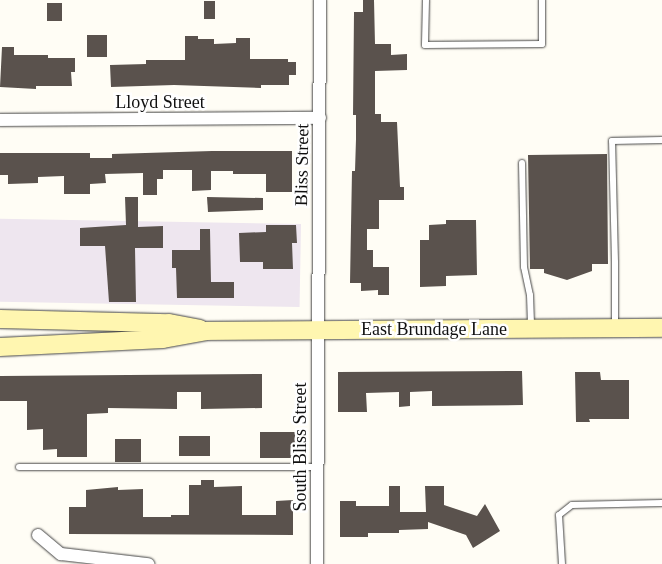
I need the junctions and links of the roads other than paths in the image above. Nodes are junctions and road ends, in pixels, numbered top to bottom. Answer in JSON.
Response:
{"nodes":[{"id":1,"x":320,"y":0,"type":"edge"},
{"id":2,"x":426,"y":0,"type":"edge"},
{"id":3,"x":542,"y":0,"type":"edge"},
{"id":4,"x":320,"y":118,"type":"junction"},
{"id":5,"x":0,"y":120,"type":"edge"},
{"id":6,"x":662,"y":140,"type":"edge"},
{"id":7,"x":522,"y":163,"type":"dead end"},
{"id":8,"x":0,"y":319,"type":"edge"},
{"id":9,"x":531,"y":328,"type":"junction"},
{"id":10,"x":615,"y":328,"type":"junction"},
{"id":11,"x":662,"y":328,"type":"edge"},
{"id":12,"x":207,"y":330,"type":"junction"},
{"id":13,"x":318,"y":330,"type":"junction"},
{"id":14,"x":0,"y":347,"type":"edge"},
{"id":15,"x":19,"y":467,"type":"dead end"},
{"id":16,"x":317,"y":468,"type":"junction"},
{"id":17,"x":662,"y":503,"type":"edge"},
{"id":18,"x":38,"y":535,"type":"dead end"},
{"id":19,"x":148,"y":564,"type":"edge"},
{"id":20,"x":317,"y":564,"type":"edge"},
{"id":21,"x":562,"y":564,"type":"edge"}],
"edges":[{"from":1,"to":4,"type":"street","name":"Bliss Street"},
{"from":2,"to":3,"type":"lane"},
{"from":4,"to":5,"type":"street","name":"Lloyd Street"},
{"from":4,"to":13,"type":"street","name":"Bliss Street"},
{"from":6,"to":10,"type":"lane"},
{"from":7,"to":9,"type":"lane"},
{"from":8,"to":12,"type":"main road","name":"East Brundage Lane"},
{"from":9,"to":10,"type":"main road","name":"East Brundage Lane"},
{"from":9,"to":13,"type":"main road","name":"East Brundage Lane"},
{"from":10,"to":11,"type":"main road","name":"East Brundage Lane"},
{"from":12,"to":13,"type":"main road","name":"East Brundage Lane"},
{"from":12,"to":14,"type":"main road","name":"East Brundage Lane"},
{"from":13,"to":16,"type":"street","name":"South Bliss Street"},
{"from":15,"to":16,"type":"lane"},
{"from":16,"to":20,"type":"street","name":"South Bliss Street"},
{"from":17,"to":21,"type":"lane"},
{"from":18,"to":19,"type":"street"}]}
